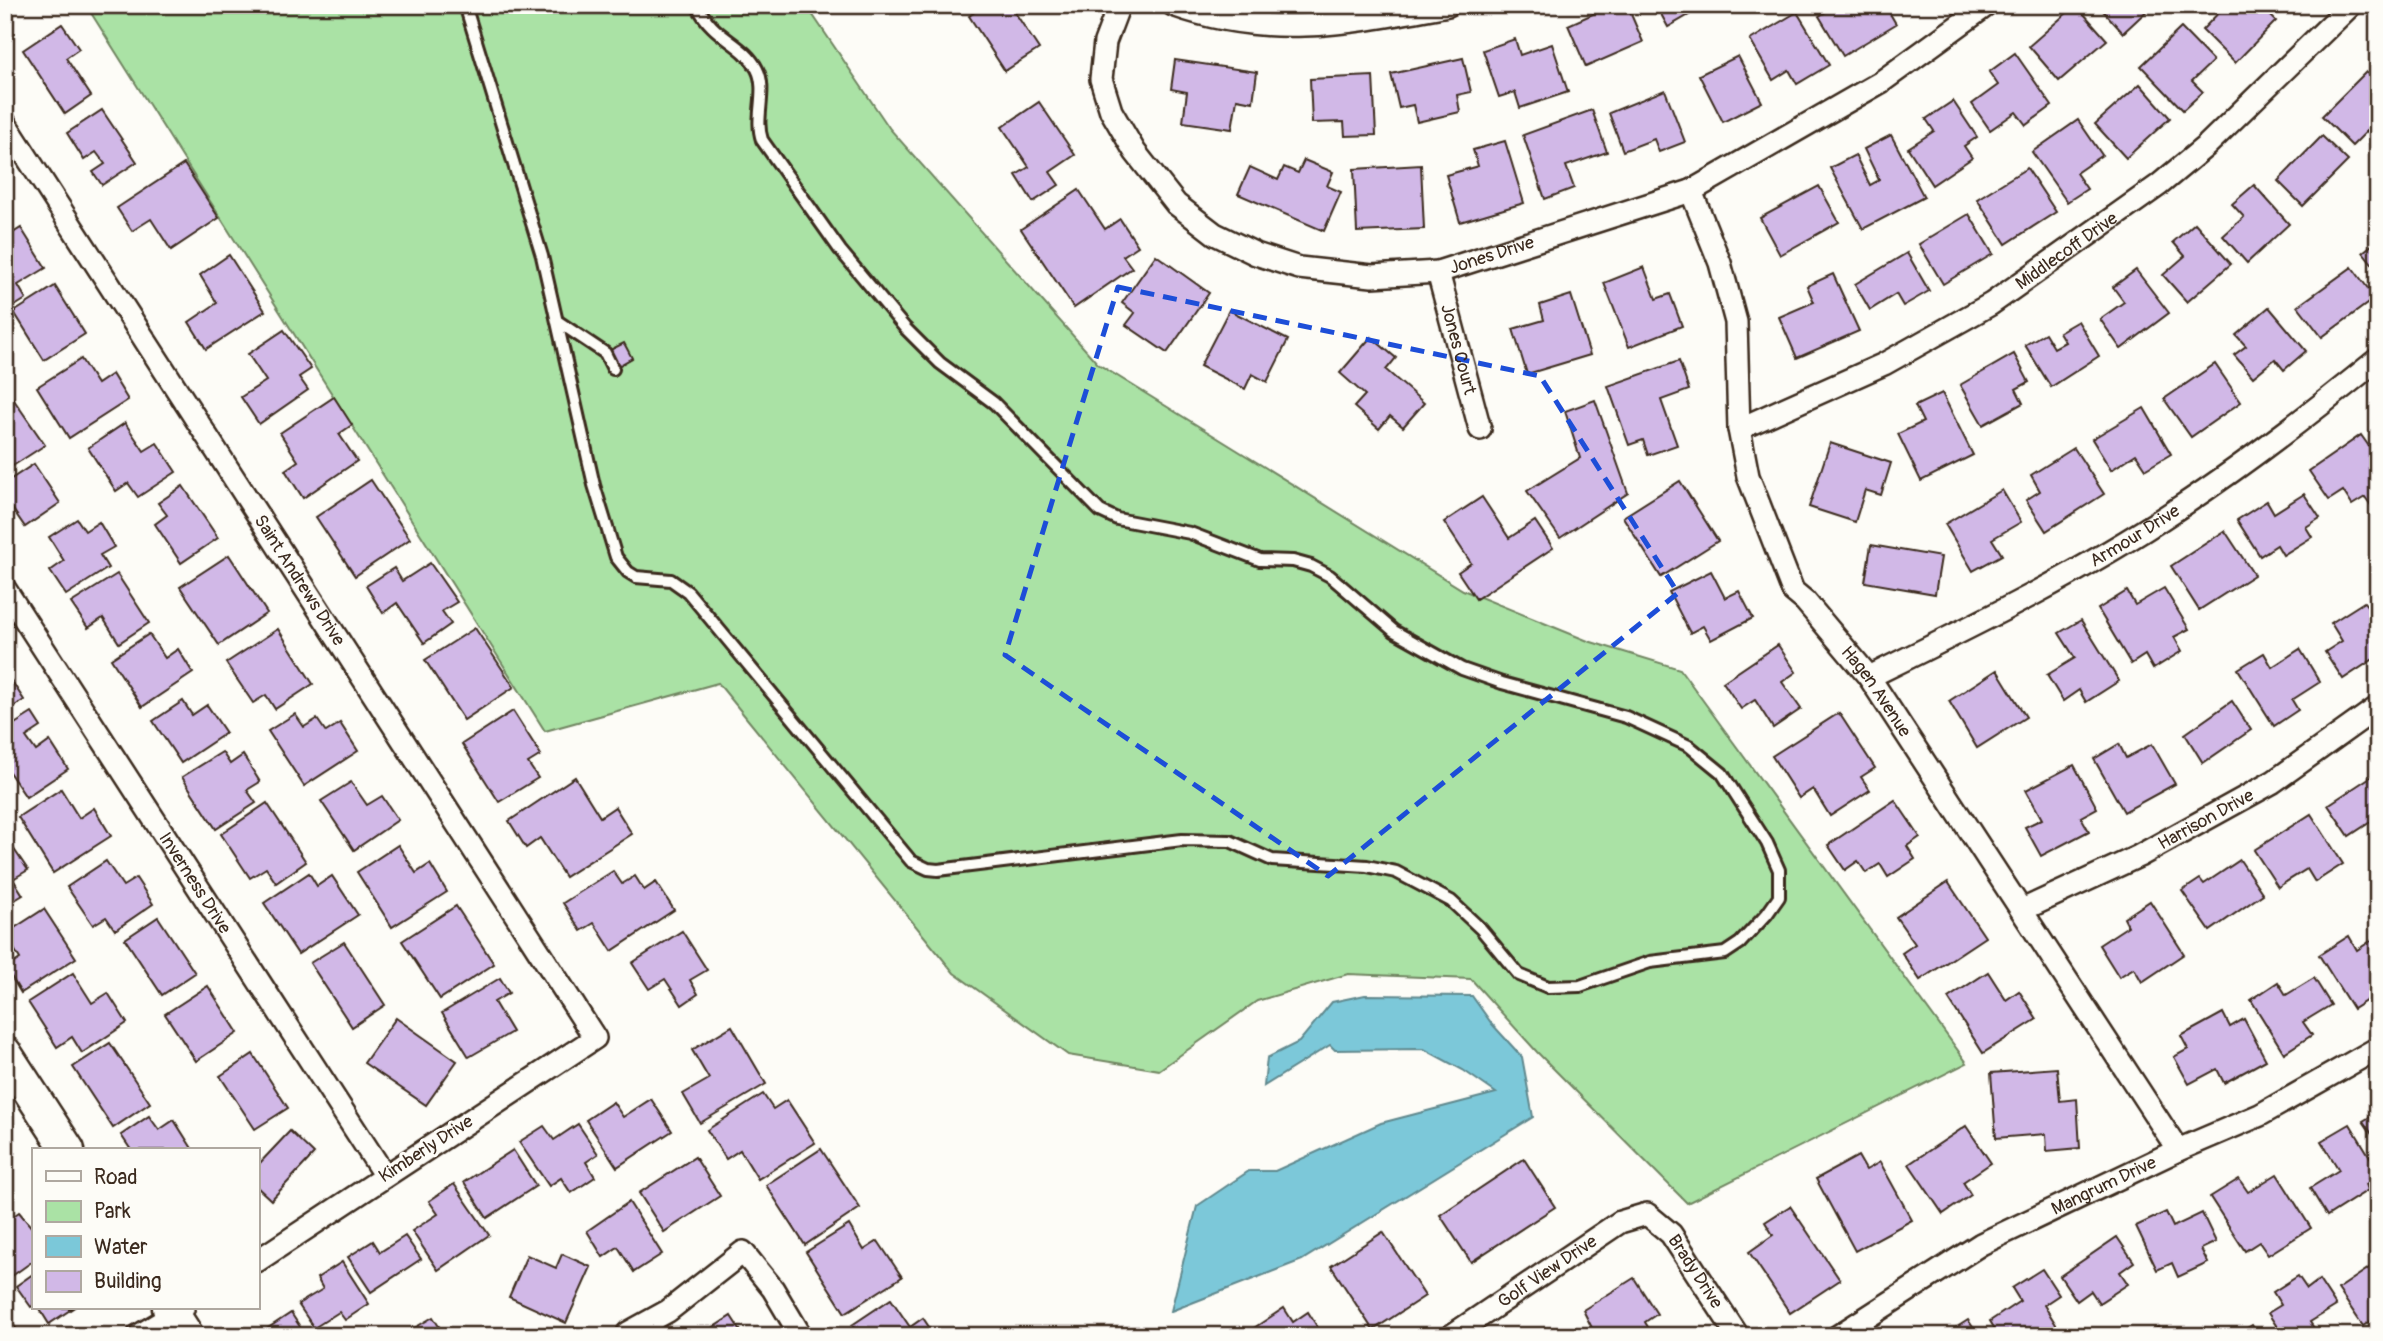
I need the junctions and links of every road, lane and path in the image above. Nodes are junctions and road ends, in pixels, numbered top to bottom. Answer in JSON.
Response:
{"nodes":[{"id":1,"x":466,"y":5,"type":"edge"},
{"id":2,"x":697,"y":5,"type":"edge"},
{"id":3,"x":1119,"y":5,"type":"edge"},
{"id":4,"x":1172,"y":5,"type":"edge"},
{"id":5,"x":1448,"y":5,"type":"edge"},
{"id":6,"x":1987,"y":5,"type":"edge"},
{"id":7,"x":2351,"y":5,"type":"edge"},
{"id":8,"x":5,"y":123,"type":"edge"},
{"id":9,"x":1691,"y":191,"type":"junction"},
{"id":10,"x":1438,"y":272,"type":"junction"},
{"id":11,"x":557,"y":321,"type":"junction"},
{"id":12,"x":2378,"y":359,"type":"edge"},
{"id":13,"x":613,"y":369,"type":"dead end"},
{"id":14,"x":1480,"y":429,"type":"dead end"},
{"id":15,"x":1739,"y":429,"type":"junction"},
{"id":16,"x":5,"y":589,"type":"edge"},
{"id":17,"x":1869,"y":677,"type":"junction"},
{"id":18,"x":2378,"y":707,"type":"edge"},
{"id":19,"x":2022,"y":910,"type":"junction"},
{"id":20,"x":595,"y":1038,"type":"joint"},
{"id":21,"x":2378,"y":1048,"type":"edge"},
{"id":22,"x":5,"y":1053,"type":"edge"},
{"id":23,"x":67,"y":1148,"type":"edge"},
{"id":24,"x":2178,"y":1150,"type":"junction"},
{"id":25,"x":385,"y":1176,"type":"junction"},
{"id":26,"x":1647,"y":1214,"type":"joint"},
{"id":27,"x":259,"y":1260,"type":"edge"},
{"id":28,"x":179,"y":1316,"type":"edge"},
{"id":29,"x":628,"y":1333,"type":"dead end"},
{"id":30,"x":138,"y":1336,"type":"edge"},
{"id":31,"x":801,"y":1336,"type":"edge"},
{"id":32,"x":1451,"y":1336,"type":"edge"},
{"id":33,"x":1738,"y":1336,"type":"edge"},
{"id":34,"x":1838,"y":1336,"type":"edge"}],
"edges":[{"from":1,"to":11,"type":"lane"},
{"from":2,"to":11,"type":"lane"},
{"from":3,"to":10,"type":"street","name":"Jones Drive"},
{"from":4,"to":5,"type":"street"},
{"from":6,"to":9,"type":"street","name":"Jones Drive"},
{"from":7,"to":15,"type":"street","name":"Middlecoff Drive"},
{"from":8,"to":20,"type":"street","name":"Saint Andrews Drive"},
{"from":9,"to":10,"type":"street","name":"Jones Drive"},
{"from":9,"to":15,"type":"street","name":"Hagen Avenue"},
{"from":10,"to":14,"type":"street","name":"Jones Court"},
{"from":11,"to":13,"type":"lane"},
{"from":12,"to":17,"type":"street","name":"Armour Drive"},
{"from":15,"to":17,"type":"street","name":"Hagen Avenue"},
{"from":16,"to":25,"type":"street","name":"Inverness Drive"},
{"from":17,"to":19,"type":"street","name":"Hagen Avenue"},
{"from":18,"to":19,"type":"street","name":"Harrison Drive"},
{"from":19,"to":24,"type":"street","name":"Hagen Avenue"},
{"from":20,"to":25,"type":"street","name":"Kimberly Drive"},
{"from":21,"to":24,"type":"street","name":"Mangrum Drive"},
{"from":22,"to":23,"type":"street"},
{"from":24,"to":34,"type":"street","name":"Mangrum Drive"},
{"from":25,"to":27,"type":"street","name":"Kimberly Drive"},
{"from":26,"to":32,"type":"street","name":"Golf View Drive"},
{"from":26,"to":33,"type":"street","name":"Brady Drive"},
{"from":28,"to":30,"type":"street"},
{"from":29,"to":31,"type":"street"}]}
